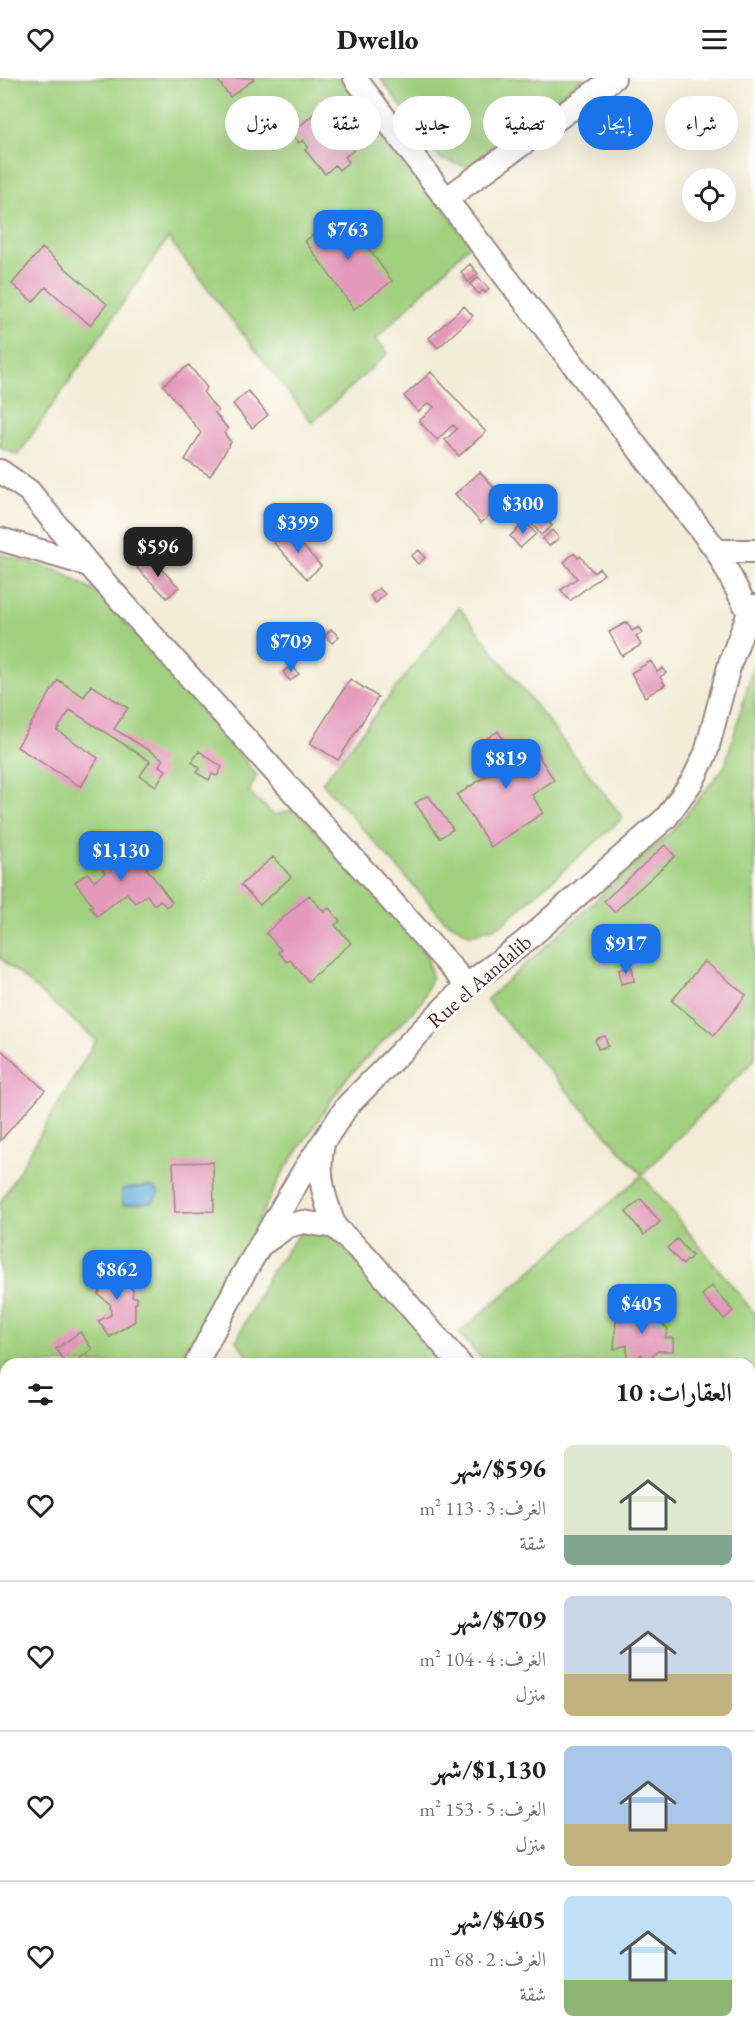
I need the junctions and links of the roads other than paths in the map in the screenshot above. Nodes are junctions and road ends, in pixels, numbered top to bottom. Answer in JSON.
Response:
{"nodes":[{"id":1,"x":355,"y":78,"type":"edge"},
{"id":2,"x":614,"y":78,"type":"edge"},
{"id":3,"x":446,"y":199,"type":"junction"},
{"id":4,"x":0,"y":471,"type":"edge"},
{"id":5,"x":0,"y":539,"type":"edge"},
{"id":6,"x":717,"y":551,"type":"junction"},
{"id":7,"x":755,"y":551,"type":"edge"},
{"id":8,"x":89,"y":565,"type":"junction"},
{"id":9,"x":752,"y":610,"type":"edge"},
{"id":10,"x":468,"y":985,"type":"junction"},
{"id":11,"x":325,"y":1137,"type":"junction"},
{"id":12,"x":335,"y":1227,"type":"junction"},
{"id":13,"x":259,"y":1247,"type":"junction"},
{"id":14,"x":199,"y":1358,"type":"edge"},
{"id":15,"x":455,"y":1358,"type":"edge"}],
"edges":[{"from":1,"to":3,"type":"street"},
{"from":2,"to":3,"type":"street"},
{"from":3,"to":6,"type":"street"},
{"from":4,"to":8,"type":"street"},
{"from":5,"to":8,"type":"street"},
{"from":6,"to":7,"type":"street"},
{"from":6,"to":9,"type":"street"},
{"from":8,"to":10,"type":"street"},
{"from":9,"to":10,"type":"street","name":"Rue el Aandalib"},
{"from":10,"to":11,"type":"street","name":"Rue el Aandalib"},
{"from":11,"to":12,"type":"street"},
{"from":11,"to":13,"type":"street","name":"Rue el Aandalib"},
{"from":12,"to":13,"type":"street"},
{"from":12,"to":15,"type":"street"},
{"from":13,"to":14,"type":"street","name":"Rue el Aandalib"}]}
